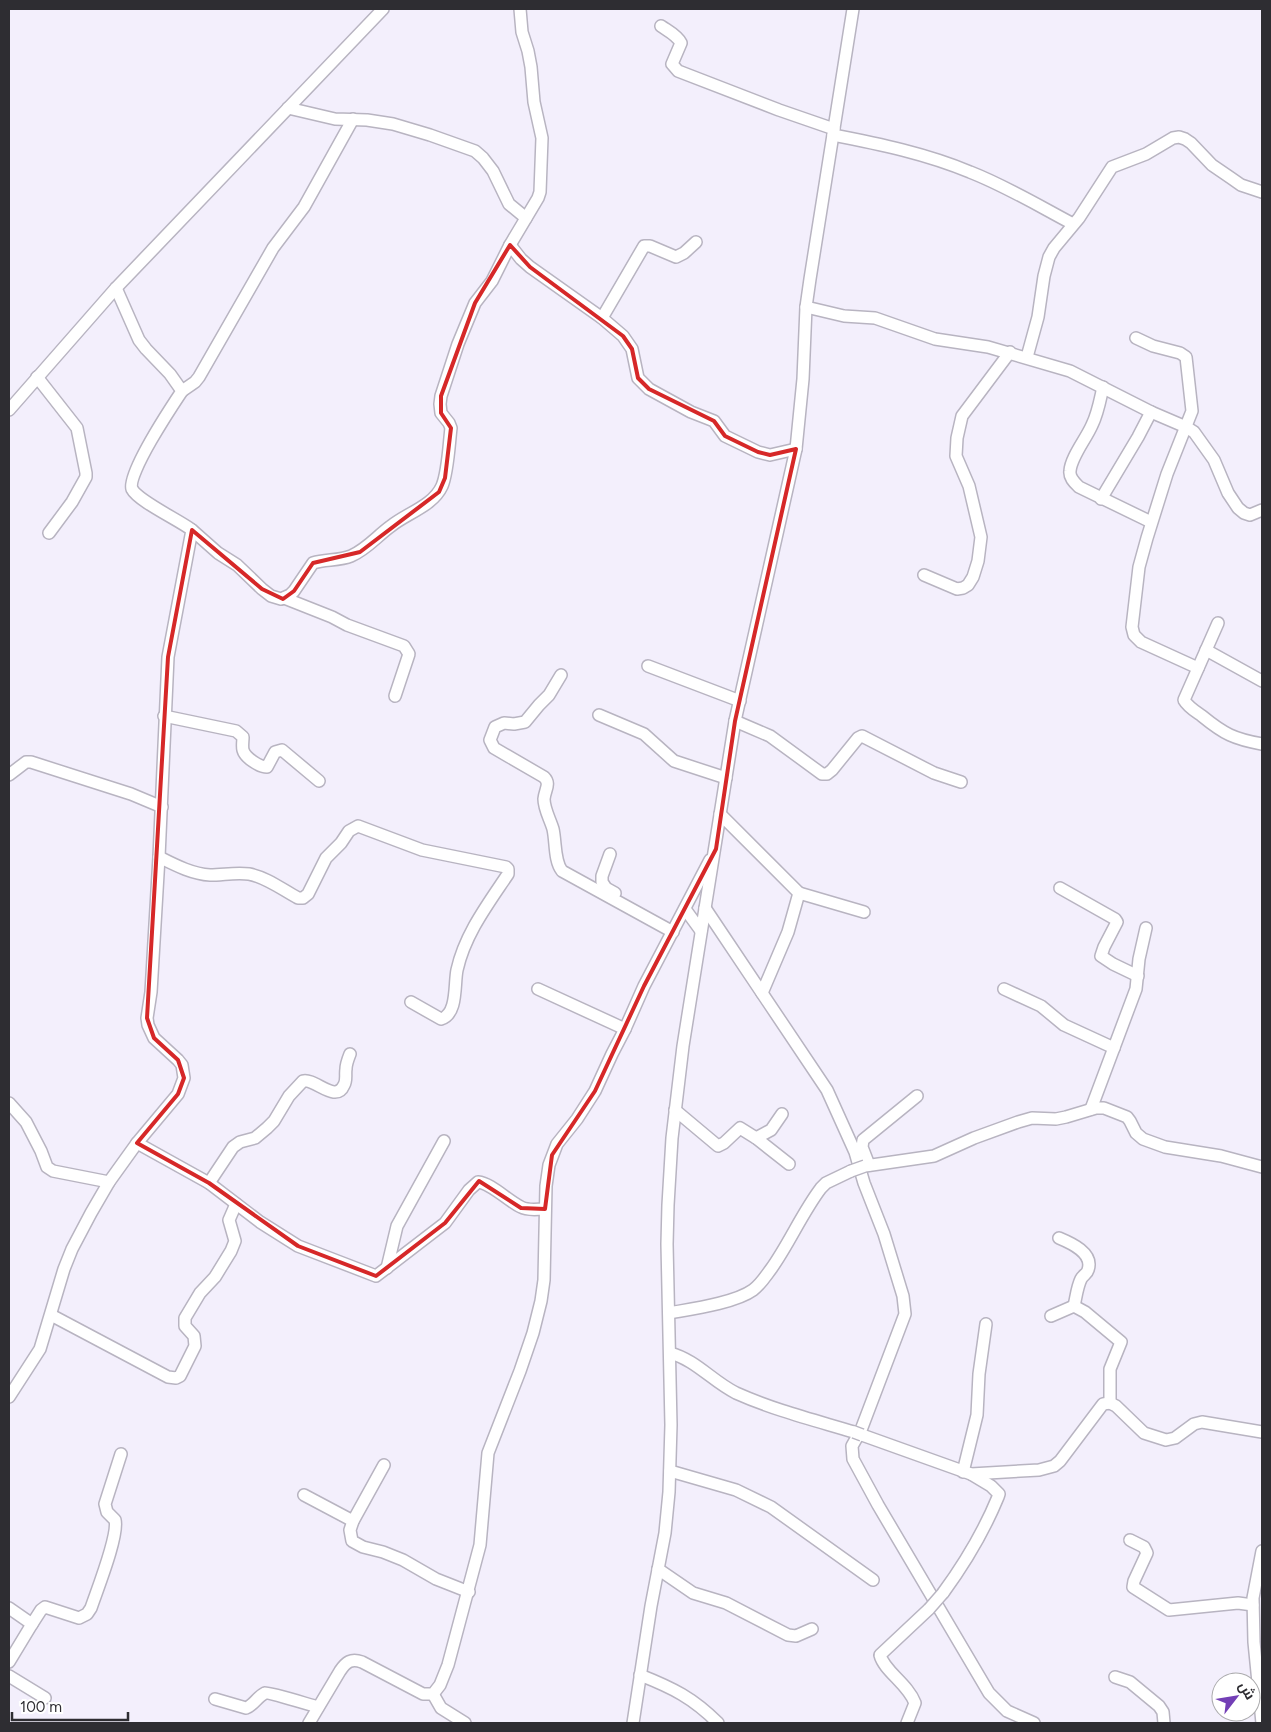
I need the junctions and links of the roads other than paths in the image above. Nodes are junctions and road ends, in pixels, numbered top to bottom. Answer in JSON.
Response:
{"nodes":[{"id":1,"x":383,"y":9,"type":"edge"},
{"id":2,"x":520,"y":9,"type":"edge"},
{"id":3,"x":853,"y":9,"type":"edge"},
{"id":4,"x":661,"y":26,"type":"dead end"},
{"id":5,"x":288,"y":108,"type":"junction"},
{"id":6,"x":354,"y":119,"type":"junction"},
{"id":7,"x":834,"y":132,"type":"junction"},
{"id":8,"x":1262,"y":192,"type":"edge"},
{"id":9,"x":526,"y":218,"type":"junction"},
{"id":10,"x":1073,"y":224,"type":"junction"},
{"id":11,"x":696,"y":242,"type":"dead end"},
{"id":12,"x":510,"y":245,"type":"junction"},
{"id":13,"x":116,"y":288,"type":"junction"},
{"id":14,"x":806,"y":307,"type":"junction"},
{"id":15,"x":602,"y":318,"type":"junction"},
{"id":16,"x":1136,"y":338,"type":"dead end"},
{"id":17,"x":1010,"y":352,"type":"junction"},
{"id":18,"x":1027,"y":357,"type":"junction"},
{"id":19,"x":37,"y":378,"type":"junction"},
{"id":20,"x":1103,"y":387,"type":"junction"},
{"id":21,"x":182,"y":392,"type":"junction"},
{"id":22,"x":9,"y":410,"type":"edge"},
{"id":23,"x":1151,"y":412,"type":"junction"},
{"id":24,"x":1186,"y":427,"type":"junction"},
{"id":25,"x":796,"y":449,"type":"junction"},
{"id":26,"x":1102,"y":499,"type":"junction"},
{"id":27,"x":1262,"y":510,"type":"edge"},
{"id":28,"x":1151,"y":522,"type":"junction"},
{"id":29,"x":192,"y":530,"type":"junction"},
{"id":30,"x":49,"y":533,"type":"dead end"},
{"id":31,"x":924,"y":575,"type":"dead end"},
{"id":32,"x":284,"y":598,"type":"junction"},
{"id":33,"x":1218,"y":623,"type":"dead end"},
{"id":34,"x":1206,"y":650,"type":"junction"},
{"id":35,"x":648,"y":666,"type":"dead end"},
{"id":36,"x":1198,"y":668,"type":"junction"},
{"id":37,"x":561,"y":675,"type":"dead end"},
{"id":38,"x":1262,"y":681,"type":"edge"},
{"id":39,"x":395,"y":696,"type":"dead end"},
{"id":40,"x":740,"y":701,"type":"junction"},
{"id":41,"x":164,"y":716,"type":"junction"},
{"id":42,"x":599,"y":716,"type":"dead end"},
{"id":43,"x":735,"y":721,"type":"junction"},
{"id":44,"x":1262,"y":744,"type":"edge"},
{"id":45,"x":9,"y":776,"type":"edge"},
{"id":46,"x":726,"y":778,"type":"junction"},
{"id":47,"x":319,"y":782,"type":"dead end"},
{"id":48,"x":961,"y":782,"type":"dead end"},
{"id":49,"x":162,"y":807,"type":"junction"},
{"id":50,"x":720,"y":814,"type":"junction"},
{"id":51,"x":716,"y":849,"type":"junction"},
{"id":52,"x":610,"y":854,"type":"dead end"},
{"id":53,"x":159,"y":857,"type":"junction"},
{"id":54,"x":1060,"y":888,"type":"dead end"},
{"id":55,"x":799,"y":893,"type":"junction"},
{"id":56,"x":705,"y":908,"type":"junction"},
{"id":57,"x":686,"y":909,"type":"junction"},
{"id":58,"x":864,"y":912,"type":"dead end"},
{"id":59,"x":1146,"y":928,"type":"dead end"},
{"id":60,"x":674,"y":929,"type":"junction"},
{"id":61,"x":701,"y":931,"type":"junction"},
{"id":62,"x":1138,"y":976,"type":"junction"},
{"id":63,"x":538,"y":989,"type":"dead end"},
{"id":64,"x":1004,"y":989,"type":"dead end"},
{"id":65,"x":762,"y":993,"type":"junction"},
{"id":66,"x":411,"y":1002,"type":"dead end"},
{"id":67,"x":625,"y":1029,"type":"junction"},
{"id":68,"x":1114,"y":1048,"type":"junction"},
{"id":69,"x":350,"y":1054,"type":"dead end"},
{"id":70,"x":917,"y":1096,"type":"dead end"},
{"id":71,"x":9,"y":1103,"type":"edge"},
{"id":72,"x":1091,"y":1109,"type":"junction"},
{"id":73,"x":675,"y":1110,"type":"junction"},
{"id":74,"x":782,"y":1114,"type":"dead end"},
{"id":75,"x":756,"y":1138,"type":"junction"},
{"id":76,"x":444,"y":1141,"type":"dead end"},
{"id":77,"x":137,"y":1143,"type":"junction"},
{"id":78,"x":789,"y":1164,"type":"dead end"},
{"id":79,"x":867,"y":1166,"type":"junction"},
{"id":80,"x":1262,"y":1167,"type":"edge"},
{"id":81,"x":109,"y":1182,"type":"junction"},
{"id":82,"x":209,"y":1183,"type":"junction"},
{"id":83,"x":236,"y":1204,"type":"junction"},
{"id":84,"x":545,"y":1209,"type":"junction"},
{"id":85,"x":1059,"y":1238,"type":"dead end"},
{"id":86,"x":387,"y":1268,"type":"junction"},
{"id":87,"x":1074,"y":1306,"type":"junction"},
{"id":88,"x":669,"y":1313,"type":"junction"},
{"id":89,"x":50,"y":1315,"type":"junction"},
{"id":90,"x":1051,"y":1316,"type":"dead end"},
{"id":91,"x":986,"y":1324,"type":"dead end"},
{"id":92,"x":670,"y":1353,"type":"junction"},
{"id":93,"x":9,"y":1397,"type":"edge"},
{"id":94,"x":1110,"y":1403,"type":"junction"},
{"id":95,"x":1262,"y":1432,"type":"edge"},
{"id":96,"x":121,"y":1454,"type":"dead end"},
{"id":97,"x":384,"y":1465,"type":"dead end"},
{"id":98,"x":670,"y":1471,"type":"junction"},
{"id":99,"x":967,"y":1473,"type":"junction"},
{"id":100,"x":304,"y":1496,"type":"dead end"},
{"id":101,"x":352,"y":1521,"type":"junction"},
{"id":102,"x":1130,"y":1540,"type":"dead end"},
{"id":103,"x":1262,"y":1551,"type":"edge"},
{"id":104,"x":658,"y":1569,"type":"junction"},
{"id":105,"x":873,"y":1580,"type":"dead end"},
{"id":106,"x":469,"y":1592,"type":"junction"},
{"id":107,"x":1254,"y":1605,"type":"junction"},
{"id":108,"x":9,"y":1608,"type":"edge"},
{"id":109,"x":32,"y":1624,"type":"junction"},
{"id":110,"x":812,"y":1629,"type":"dead end"},
{"id":111,"x":9,"y":1662,"type":"edge"},
{"id":112,"x":1259,"y":1672,"type":"edge"},
{"id":113,"x":640,"y":1675,"type":"junction"},
{"id":114,"x":9,"y":1676,"type":"edge"},
{"id":115,"x":1115,"y":1677,"type":"dead end"},
{"id":116,"x":434,"y":1694,"type":"junction"},
{"id":117,"x":45,"y":1698,"type":"dead end"},
{"id":118,"x":215,"y":1699,"type":"dead end"},
{"id":119,"x":1261,"y":1700,"type":"edge"},
{"id":120,"x":318,"y":1707,"type":"junction"},
{"id":121,"x":309,"y":1723,"type":"edge"},
{"id":122,"x":465,"y":1723,"type":"edge"},
{"id":123,"x":633,"y":1723,"type":"edge"},
{"id":124,"x":718,"y":1723,"type":"edge"},
{"id":125,"x":907,"y":1723,"type":"edge"},
{"id":126,"x":1034,"y":1723,"type":"edge"},
{"id":127,"x":1164,"y":1723,"type":"edge"},
{"id":128,"x":1262,"y":1723,"type":"edge"}],
"edges":[{"from":1,"to":5,"type":"street"},
{"from":2,"to":9,"type":"street"},
{"from":3,"to":7,"type":"street"},
{"from":4,"to":7,"type":"street"},
{"from":5,"to":6,"type":"street"},
{"from":5,"to":13,"type":"street"},
{"from":6,"to":9,"type":"street"},
{"from":6,"to":21,"type":"street"},
{"from":7,"to":10,"type":"street"},
{"from":7,"to":14,"type":"street"},
{"from":8,"to":10,"type":"street"},
{"from":9,"to":12,"type":"street"},
{"from":10,"to":18,"type":"street"},
{"from":11,"to":15,"type":"street"},
{"from":12,"to":15,"type":"street"},
{"from":12,"to":32,"type":"street"},
{"from":13,"to":19,"type":"street"},
{"from":13,"to":21,"type":"street"},
{"from":14,"to":17,"type":"street"},
{"from":14,"to":25,"type":"street"},
{"from":15,"to":25,"type":"street"},
{"from":16,"to":24,"type":"street"},
{"from":17,"to":18,"type":"street"},
{"from":17,"to":31,"type":"street"},
{"from":18,"to":20,"type":"street"},
{"from":19,"to":22,"type":"street"},
{"from":19,"to":30,"type":"street"},
{"from":20,"to":23,"type":"street"},
{"from":20,"to":26,"type":"street"},
{"from":21,"to":29,"type":"street"},
{"from":23,"to":24,"type":"street"},
{"from":23,"to":26,"type":"street"},
{"from":24,"to":27,"type":"street"},
{"from":24,"to":28,"type":"street"},
{"from":25,"to":40,"type":"street"},
{"from":26,"to":28,"type":"street"},
{"from":28,"to":36,"type":"street"},
{"from":29,"to":32,"type":"street"},
{"from":29,"to":41,"type":"street"},
{"from":32,"to":39,"type":"street"},
{"from":33,"to":34,"type":"street"},
{"from":34,"to":36,"type":"street"},
{"from":34,"to":38,"type":"street"},
{"from":35,"to":40,"type":"street"},
{"from":36,"to":44,"type":"street"},
{"from":37,"to":60,"type":"street"},
{"from":40,"to":43,"type":"street"},
{"from":41,"to":47,"type":"street"},
{"from":41,"to":49,"type":"street"},
{"from":42,"to":46,"type":"street"},
{"from":43,"to":46,"type":"street"},
{"from":43,"to":48,"type":"street"},
{"from":45,"to":49,"type":"street"},
{"from":46,"to":50,"type":"street"},
{"from":49,"to":53,"type":"street"},
{"from":50,"to":51,"type":"street"},
{"from":50,"to":55,"type":"street"},
{"from":51,"to":56,"type":"street"},
{"from":51,"to":57,"type":"street"},
{"from":52,"to":60,"type":"street"},
{"from":53,"to":66,"type":"street"},
{"from":53,"to":77,"type":"street"},
{"from":54,"to":62,"type":"street"},
{"from":55,"to":58,"type":"street"},
{"from":55,"to":65,"type":"street"},
{"from":56,"to":61,"type":"street"},
{"from":56,"to":65,"type":"street"},
{"from":57,"to":60,"type":"street"},
{"from":57,"to":61,"type":"street"},
{"from":59,"to":62,"type":"street"},
{"from":60,"to":67,"type":"street"},
{"from":61,"to":73,"type":"street"},
{"from":62,"to":68,"type":"street"},
{"from":63,"to":67,"type":"street"},
{"from":64,"to":68,"type":"street"},
{"from":65,"to":126,"type":"street"},
{"from":67,"to":84,"type":"street"},
{"from":68,"to":72,"type":"street"},
{"from":69,"to":82,"type":"street"},
{"from":70,"to":79,"type":"street"},
{"from":71,"to":81,"type":"street"},
{"from":72,"to":79,"type":"street"},
{"from":72,"to":80,"type":"street"},
{"from":73,"to":75,"type":"street"},
{"from":73,"to":88,"type":"street"},
{"from":74,"to":75,"type":"street"},
{"from":75,"to":78,"type":"street"},
{"from":76,"to":86,"type":"street"},
{"from":77,"to":81,"type":"street"},
{"from":77,"to":82,"type":"street"},
{"from":79,"to":88,"type":"street","bridge":true},
{"from":81,"to":89,"type":"street"},
{"from":82,"to":83,"type":"street"},
{"from":83,"to":86,"type":"street"},
{"from":83,"to":89,"type":"street"},
{"from":84,"to":86,"type":"street"},
{"from":84,"to":106,"type":"street"},
{"from":85,"to":87,"type":"street"},
{"from":87,"to":90,"type":"street"},
{"from":87,"to":94,"type":"street"},
{"from":88,"to":92,"type":"street"},
{"from":89,"to":93,"type":"street"},
{"from":91,"to":99,"type":"street"},
{"from":92,"to":98,"type":"street"},
{"from":92,"to":99,"type":"street"},
{"from":94,"to":95,"type":"street"},
{"from":94,"to":99,"type":"street"},
{"from":96,"to":109,"type":"street"},
{"from":97,"to":101,"type":"street"},
{"from":98,"to":104,"type":"street"},
{"from":98,"to":105,"type":"street"},
{"from":99,"to":125,"type":"street","bridge":true},
{"from":100,"to":101,"type":"street"},
{"from":101,"to":106,"type":"street"},
{"from":102,"to":107,"type":"street"},
{"from":103,"to":107,"type":"street"},
{"from":104,"to":110,"type":"street"},
{"from":104,"to":113,"type":"street"},
{"from":106,"to":116,"type":"street"},
{"from":107,"to":112,"type":"street"},
{"from":108,"to":109,"type":"street"},
{"from":109,"to":111,"type":"street"},
{"from":113,"to":123,"type":"street"},
{"from":113,"to":124,"type":"street"},
{"from":114,"to":117,"type":"street"},
{"from":115,"to":127,"type":"street"},
{"from":116,"to":120,"type":"street"},
{"from":116,"to":122,"type":"street"},
{"from":118,"to":120,"type":"street"},
{"from":119,"to":128,"type":"street"},
{"from":120,"to":121,"type":"street"}]}
